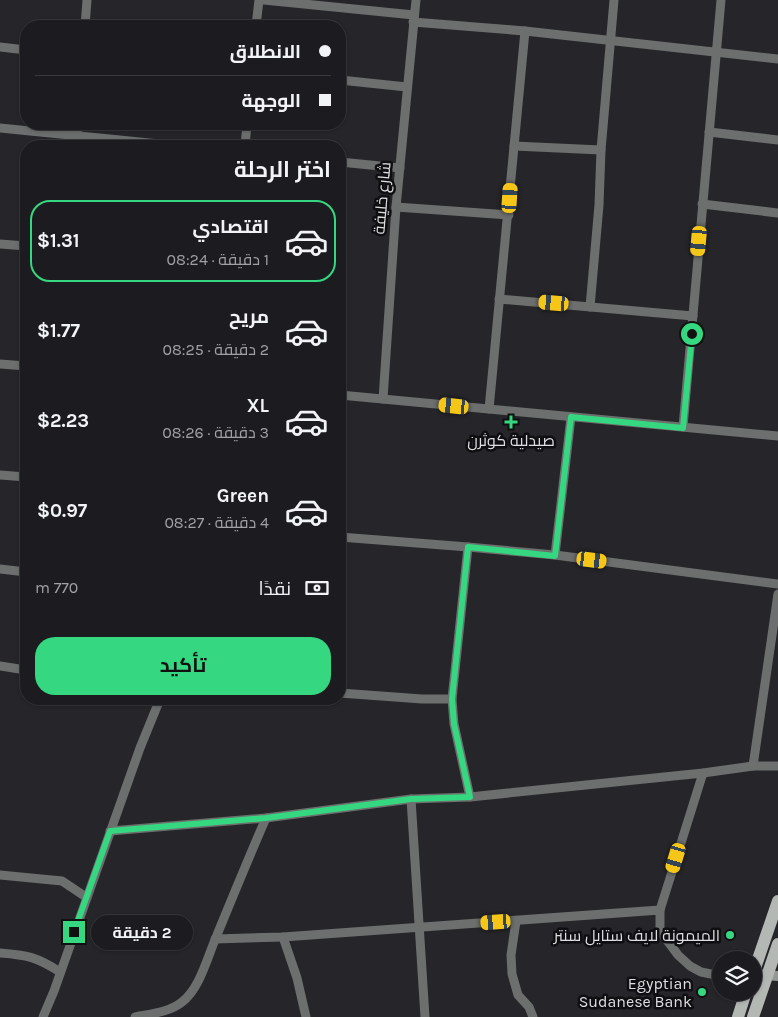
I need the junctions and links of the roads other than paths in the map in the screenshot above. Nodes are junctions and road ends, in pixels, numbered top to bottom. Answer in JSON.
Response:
{"nodes":[{"id":1,"x":87,"y":0,"type":"edge"},
{"id":2,"x":259,"y":0,"type":"edge"},
{"id":3,"x":264,"y":0,"type":"edge"},
{"id":4,"x":416,"y":0,"type":"edge"},
{"id":5,"x":614,"y":0,"type":"edge"},
{"id":6,"x":721,"y":0,"type":"edge"},
{"id":7,"x":414,"y":19,"type":"junction"},
{"id":8,"x":85,"y":20,"type":"edge"},
{"id":9,"x":257,"y":20,"type":"edge"},
{"id":10,"x":526,"y":31,"type":"junction"},
{"id":11,"x":610,"y":40,"type":"junction"},
{"id":12,"x":0,"y":47,"type":"edge"},
{"id":13,"x":20,"y":49,"type":"edge"},
{"id":14,"x":716,"y":52,"type":"junction"},
{"id":15,"x":778,"y":59,"type":"edge"},
{"id":16,"x":346,"y":81,"type":"edge"},
{"id":17,"x":407,"y":87,"type":"junction"},
{"id":18,"x":0,"y":128,"type":"edge"},
{"id":19,"x":78,"y":130,"type":"edge"},
{"id":20,"x":709,"y":132,"type":"junction"},
{"id":21,"x":77,"y":136,"type":"junction"},
{"id":22,"x":77,"y":140,"type":"edge"},
{"id":23,"x":118,"y":140,"type":"edge"},
{"id":24,"x":778,"y":140,"type":"edge"},
{"id":25,"x":514,"y":146,"type":"junction"},
{"id":26,"x":601,"y":150,"type":"junction"},
{"id":27,"x":346,"y":163,"type":"edge"},
{"id":28,"x":400,"y":168,"type":"junction"},
{"id":29,"x":702,"y":204,"type":"junction"},
{"id":30,"x":396,"y":207,"type":"junction"},
{"id":31,"x":778,"y":213,"type":"edge"},
{"id":32,"x":509,"y":215,"type":"junction"},
{"id":33,"x":0,"y":244,"type":"edge"},
{"id":34,"x":20,"y":246,"type":"edge"},
{"id":35,"x":499,"y":298,"type":"junction"},
{"id":36,"x":590,"y":306,"type":"junction"},
{"id":37,"x":693,"y":316,"type":"junction"},
{"id":38,"x":0,"y":364,"type":"edge"},
{"id":39,"x":20,"y":366,"type":"edge"},
{"id":40,"x":346,"y":396,"type":"edge"},
{"id":41,"x":383,"y":399,"type":"junction"},
{"id":42,"x":489,"y":409,"type":"junction"},
{"id":43,"x":571,"y":417,"type":"junction"},
{"id":44,"x":683,"y":428,"type":"junction"},
{"id":45,"x":778,"y":436,"type":"edge"},
{"id":46,"x":0,"y":475,"type":"edge"},
{"id":47,"x":20,"y":477,"type":"edge"},
{"id":48,"x":346,"y":537,"type":"edge"},
{"id":49,"x":468,"y":547,"type":"junction"},
{"id":50,"x":555,"y":556,"type":"junction"},
{"id":51,"x":0,"y":569,"type":"edge"},
{"id":52,"x":20,"y":571,"type":"edge"},
{"id":53,"x":778,"y":584,"type":"edge"},
{"id":54,"x":778,"y":594,"type":"edge"},
{"id":55,"x":0,"y":666,"type":"edge"},
{"id":56,"x":20,"y":669,"type":"edge"},
{"id":57,"x":346,"y":693,"type":"edge"},
{"id":58,"x":452,"y":699,"type":"junction"},
{"id":59,"x":158,"y":705,"type":"edge"},
{"id":60,"x":753,"y":766,"type":"junction"},
{"id":61,"x":778,"y":766,"type":"edge"},
{"id":62,"x":703,"y":773,"type":"junction"},
{"id":63,"x":470,"y":797,"type":"junction"},
{"id":64,"x":411,"y":799,"type":"junction"},
{"id":65,"x":266,"y":818,"type":"junction"},
{"id":66,"x":110,"y":831,"type":"junction"},
{"id":67,"x":0,"y":874,"type":"edge"},
{"id":68,"x":86,"y":897,"type":"junction"},
{"id":69,"x":778,"y":901,"type":"edge"},
{"id":70,"x":660,"y":910,"type":"junction"},
{"id":71,"x":516,"y":921,"type":"junction"},
{"id":72,"x":420,"y":928,"type":"junction"},
{"id":73,"x":283,"y":938,"type":"junction"},
{"id":74,"x":215,"y":939,"type":"junction"},
{"id":75,"x":778,"y":944,"type":"edge"},
{"id":76,"x":761,"y":951,"type":"edge"},
{"id":77,"x":0,"y":953,"type":"edge"},
{"id":78,"x":60,"y":972,"type":"junction"},
{"id":79,"x":712,"y":974,"type":"edge"},
{"id":80,"x":773,"y":976,"type":"edge"},
{"id":81,"x":743,"y":1001,"type":"edge"},
{"id":82,"x":43,"y":1017,"type":"edge"},
{"id":83,"x":135,"y":1017,"type":"edge"},
{"id":84,"x":306,"y":1017,"type":"edge"},
{"id":85,"x":425,"y":1017,"type":"edge"},
{"id":86,"x":534,"y":1017,"type":"edge"},
{"id":87,"x":738,"y":1017,"type":"edge"},
{"id":88,"x":753,"y":1017,"type":"edge"}],
"edges":[{"from":1,"to":8,"type":"street"},
{"from":2,"to":9,"type":"street"},
{"from":3,"to":7,"type":"street"},
{"from":4,"to":7,"type":"street","name":"شارع خليفة"},
{"from":5,"to":11,"type":"street"},
{"from":6,"to":14,"type":"street"},
{"from":7,"to":10,"type":"street"},
{"from":7,"to":17,"type":"street","name":"شارع خليفة"},
{"from":10,"to":11,"type":"street"},
{"from":10,"to":25,"type":"street"},
{"from":11,"to":14,"type":"street"},
{"from":11,"to":26,"type":"street"},
{"from":12,"to":13,"type":"street"},
{"from":14,"to":15,"type":"street"},
{"from":14,"to":20,"type":"street"},
{"from":16,"to":17,"type":"street"},
{"from":17,"to":28,"type":"street","name":"شارع خليفة"},
{"from":18,"to":21,"type":"street"},
{"from":19,"to":21,"type":"street"},
{"from":20,"to":24,"type":"street"},
{"from":20,"to":29,"type":"street"},
{"from":21,"to":22,"type":"street"},
{"from":21,"to":23,"type":"street"},
{"from":25,"to":26,"type":"street"},
{"from":25,"to":32,"type":"street"},
{"from":26,"to":36,"type":"street"},
{"from":27,"to":28,"type":"street"},
{"from":28,"to":30,"type":"street","name":"شارع خليفة"},
{"from":29,"to":31,"type":"street"},
{"from":29,"to":37,"type":"street"},
{"from":30,"to":32,"type":"street"},
{"from":30,"to":41,"type":"street","name":"شارع خليفة"},
{"from":32,"to":35,"type":"street"},
{"from":33,"to":34,"type":"street"},
{"from":35,"to":36,"type":"street"},
{"from":35,"to":42,"type":"street"},
{"from":36,"to":37,"type":"street"},
{"from":37,"to":44,"type":"street"},
{"from":38,"to":39,"type":"street"},
{"from":40,"to":41,"type":"street"},
{"from":41,"to":42,"type":"street"},
{"from":42,"to":43,"type":"street"},
{"from":43,"to":44,"type":"street"},
{"from":43,"to":50,"type":"street"},
{"from":44,"to":45,"type":"street"},
{"from":46,"to":47,"type":"street"},
{"from":48,"to":49,"type":"street"},
{"from":49,"to":50,"type":"street"},
{"from":49,"to":58,"type":"street"},
{"from":50,"to":53,"type":"street"},
{"from":51,"to":52,"type":"street"},
{"from":54,"to":60,"type":"street"},
{"from":55,"to":56,"type":"street"},
{"from":57,"to":58,"type":"street"},
{"from":58,"to":63,"type":"street"},
{"from":59,"to":66,"type":"street"},
{"from":60,"to":61,"type":"street"},
{"from":60,"to":62,"type":"street"},
{"from":62,"to":63,"type":"street"},
{"from":62,"to":70,"type":"street"},
{"from":63,"to":64,"type":"street"},
{"from":64,"to":65,"type":"street"},
{"from":64,"to":72,"type":"street"},
{"from":65,"to":66,"type":"street"},
{"from":65,"to":74,"type":"street"},
{"from":66,"to":68,"type":"street"},
{"from":67,"to":68,"type":"street"},
{"from":68,"to":78,"type":"street"},
{"from":69,"to":76,"type":"main road"},
{"from":70,"to":71,"type":"street"},
{"from":70,"to":79,"type":"street"},
{"from":71,"to":72,"type":"street"},
{"from":71,"to":86,"type":"street"},
{"from":72,"to":73,"type":"street"},
{"from":72,"to":85,"type":"street"},
{"from":73,"to":74,"type":"street"},
{"from":73,"to":84,"type":"street"},
{"from":74,"to":83,"type":"street"},
{"from":75,"to":80,"type":"main road"},
{"from":77,"to":78,"type":"street"},
{"from":78,"to":82,"type":"street"},
{"from":80,"to":88,"type":"main road"},
{"from":81,"to":87,"type":"main road"}]}
